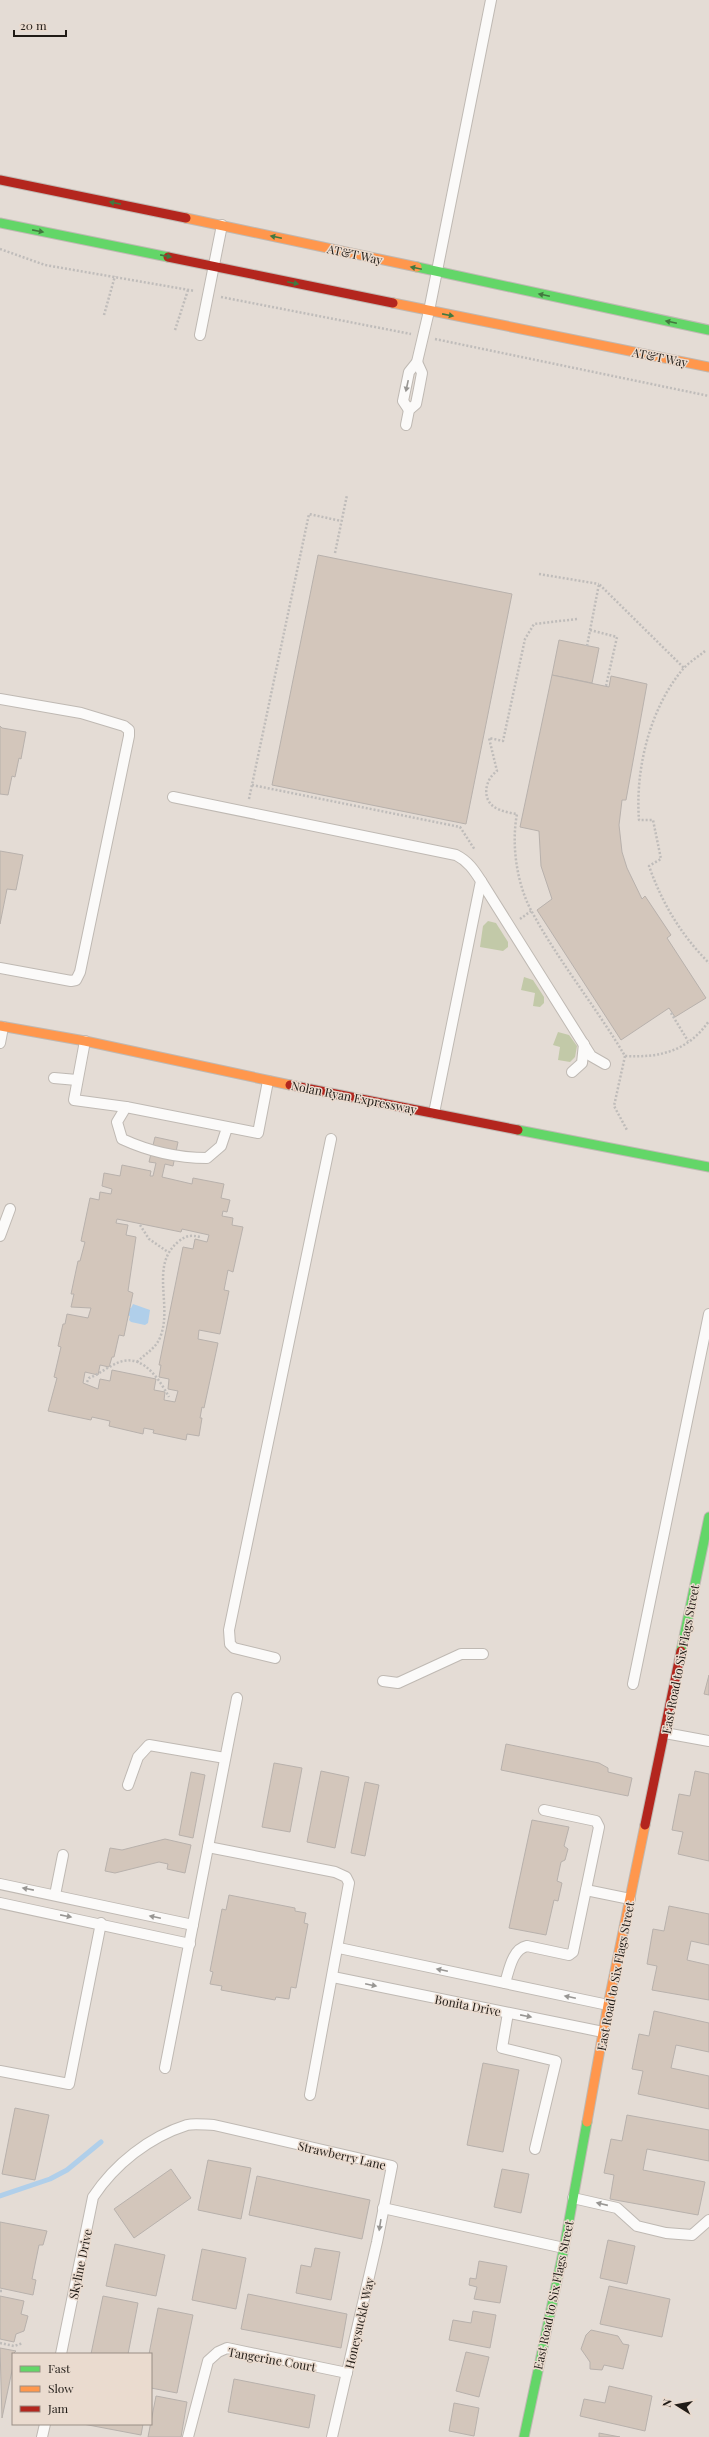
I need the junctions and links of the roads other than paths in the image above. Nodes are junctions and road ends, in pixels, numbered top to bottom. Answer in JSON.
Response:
{"nodes":[{"id":1,"x":491,"y":0,"type":"edge"},
{"id":2,"x":0,"y":180,"type":"edge"},
{"id":3,"x":0,"y":223,"type":"edge"},
{"id":4,"x":222,"y":225,"type":"junction"},
{"id":5,"x":213,"y":266,"type":"junction"},
{"id":6,"x":436,"y":272,"type":"junction"},
{"id":7,"x":429,"y":311,"type":"junction"},
{"id":8,"x":709,"y":330,"type":"edge"},
{"id":9,"x":200,"y":336,"type":"dead end"},
{"id":10,"x":709,"y":367,"type":"edge"},
{"id":11,"x":406,"y":425,"type":"dead end"},
{"id":12,"x":0,"y":698,"type":"edge"},
{"id":13,"x":173,"y":797,"type":"dead end"},
{"id":14,"x":482,"y":881,"type":"junction"},
{"id":15,"x":0,"y":968,"type":"edge"},
{"id":16,"x":1,"y":1027,"type":"edge"},
{"id":17,"x":85,"y":1041,"type":"junction"},
{"id":18,"x":0,"y":1043,"type":"edge"},
{"id":19,"x":584,"y":1044,"type":"junction"},
{"id":20,"x":605,"y":1064,"type":"dead end"},
{"id":21,"x":572,"y":1072,"type":"dead end"},
{"id":22,"x":54,"y":1078,"type":"dead end"},
{"id":23,"x":78,"y":1080,"type":"junction"},
{"id":24,"x":268,"y":1081,"type":"junction"},
{"id":25,"x":126,"y":1107,"type":"junction"},
{"id":26,"x":434,"y":1113,"type":"junction"},
{"id":27,"x":227,"y":1128,"type":"junction"},
{"id":28,"x":331,"y":1140,"type":"dead end"},
{"id":29,"x":709,"y":1167,"type":"edge"},
{"id":30,"x":10,"y":1209,"type":"dead end"},
{"id":31,"x":0,"y":1236,"type":"edge"},
{"id":32,"x":709,"y":1314,"type":"edge"},
{"id":33,"x":709,"y":1517,"type":"edge"},
{"id":34,"x":483,"y":1654,"type":"dead end"},
{"id":35,"x":275,"y":1658,"type":"dead end"},
{"id":36,"x":383,"y":1681,"type":"dead end"},
{"id":37,"x":633,"y":1684,"type":"dead end"},
{"id":38,"x":237,"y":1698,"type":"dead end"},
{"id":39,"x":665,"y":1733,"type":"junction"},
{"id":40,"x":709,"y":1741,"type":"edge"},
{"id":41,"x":225,"y":1758,"type":"junction"},
{"id":42,"x":128,"y":1785,"type":"dead end"},
{"id":43,"x":544,"y":1810,"type":"dead end"},
{"id":44,"x":208,"y":1847,"type":"junction"},
{"id":45,"x":62,"y":1855,"type":"dead end"},
{"id":46,"x":0,"y":1884,"type":"edge"},
{"id":47,"x":586,"y":1890,"type":"junction"},
{"id":48,"x":54,"y":1895,"type":"junction"},
{"id":49,"x":630,"y":1899,"type":"junction"},
{"id":50,"x":0,"y":1903,"type":"edge"},
{"id":51,"x":101,"y":1923,"type":"junction"},
{"id":52,"x":193,"y":1926,"type":"junction"},
{"id":53,"x":190,"y":1944,"type":"junction"},
{"id":54,"x":339,"y":1948,"type":"junction"},
{"id":55,"x":333,"y":1977,"type":"junction"},
{"id":56,"x":505,"y":1983,"type":"junction"},
{"id":57,"x":608,"y":2005,"type":"junction"},
{"id":58,"x":508,"y":2013,"type":"junction"},
{"id":59,"x":603,"y":2032,"type":"junction"},
{"id":60,"x":165,"y":2068,"type":"dead end"},
{"id":61,"x":0,"y":2071,"type":"edge"},
{"id":62,"x":310,"y":2095,"type":"dead end"},
{"id":63,"x":536,"y":2149,"type":"dead end"},
{"id":64,"x":106,"y":2177,"type":"joint"},
{"id":65,"x":573,"y":2198,"type":"junction"},
{"id":66,"x":383,"y":2208,"type":"junction"},
{"id":67,"x":709,"y":2220,"type":"edge"},
{"id":68,"x":564,"y":2248,"type":"junction"},
{"id":69,"x":61,"y":2353,"type":"edge"},
{"id":70,"x":347,"y":2373,"type":"junction"},
{"id":71,"x":45,"y":2425,"type":"edge"},
{"id":72,"x":42,"y":2437,"type":"edge"},
{"id":73,"x":188,"y":2437,"type":"edge"},
{"id":74,"x":332,"y":2437,"type":"edge"},
{"id":75,"x":524,"y":2437,"type":"edge"}],
"edges":[{"from":1,"to":6,"type":"lane"},
{"from":4,"to":2,"type":"street","name":"AT&T Way","one_way":true},
{"from":3,"to":5,"type":"street","name":"AT&T Way","one_way":true},
{"from":4,"to":5,"type":"lane"},
{"from":6,"to":4,"type":"street","name":"AT&T Way","one_way":true},
{"from":5,"to":7,"type":"street","name":"AT&T Way","one_way":true},
{"from":5,"to":9,"type":"lane"},
{"from":6,"to":7,"type":"lane"},
{"from":8,"to":6,"type":"street","name":"AT&T Way","one_way":true},
{"from":7,"to":10,"type":"street","name":"AT&T Way","one_way":true},
{"from":7,"to":11,"type":"lane"},
{"from":12,"to":15,"type":"lane"},
{"from":13,"to":14,"type":"lane"},
{"from":14,"to":19,"type":"lane"},
{"from":14,"to":26,"type":"lane"},
{"from":16,"to":17,"type":"street","name":"Nolan Ryan Expressway"},
{"from":16,"to":18,"type":"lane"},
{"from":17,"to":23,"type":"lane"},
{"from":17,"to":24,"type":"street","name":"Nolan Ryan Expressway"},
{"from":19,"to":20,"type":"lane"},
{"from":19,"to":21,"type":"lane"},
{"from":22,"to":23,"type":"lane"},
{"from":23,"to":25,"type":"lane"},
{"from":24,"to":26,"type":"street","name":"Nolan Ryan Expressway"},
{"from":24,"to":27,"type":"lane"},
{"from":25,"to":27,"type":"lane"},
{"from":25,"to":27,"type":"lane"},
{"from":26,"to":29,"type":"street","name":"Nolan Ryan Expressway"},
{"from":28,"to":35,"type":"lane"},
{"from":30,"to":31,"type":"lane"},
{"from":32,"to":37,"type":"lane"},
{"from":33,"to":39,"type":"street","name":"East Road to Six Flags Street"},
{"from":34,"to":36,"type":"lane"},
{"from":38,"to":41,"type":"lane"},
{"from":39,"to":40,"type":"lane"},
{"from":39,"to":49,"type":"street","name":"East Road to Six Flags Street"},
{"from":41,"to":42,"type":"lane"},
{"from":41,"to":44,"type":"lane"},
{"from":43,"to":47,"type":"lane"},
{"from":44,"to":52,"type":"lane"},
{"from":44,"to":54,"type":"lane"},
{"from":45,"to":48,"type":"lane"},
{"from":48,"to":46,"type":"lane","one_way":true},
{"from":47,"to":49,"type":"lane"},
{"from":47,"to":56,"type":"lane"},
{"from":52,"to":48,"type":"lane","one_way":true},
{"from":49,"to":57,"type":"street","name":"East Road to Six Flags Street"},
{"from":50,"to":51,"type":"lane","one_way":true},
{"from":51,"to":53,"type":"lane"},
{"from":51,"to":61,"type":"lane"},
{"from":52,"to":53,"type":"lane"},
{"from":53,"to":60,"type":"lane"},
{"from":54,"to":55,"type":"lane"},
{"from":56,"to":54,"type":"lane","one_way":true},
{"from":55,"to":58,"type":"lane","name":"Bonita Drive","one_way":true},
{"from":55,"to":62,"type":"lane"},
{"from":57,"to":56,"type":"lane","one_way":true},
{"from":57,"to":59,"type":"street","name":"East Road to Six Flags Street"},
{"from":58,"to":59,"type":"lane","name":"Bonita Drive","one_way":true},
{"from":58,"to":63,"type":"lane"},
{"from":59,"to":65,"type":"street","name":"East Road to Six Flags Street"},
{"from":64,"to":66,"type":"lane","name":"Strawberry Lane"},
{"from":64,"to":69,"type":"lane","name":"Skyline Drive"},
{"from":67,"to":65,"type":"lane","one_way":true},
{"from":65,"to":68,"type":"street","name":"East Road to Six Flags Street"},
{"from":66,"to":68,"type":"lane"},
{"from":66,"to":70,"type":"lane","name":"Honeysuckle Way","one_way":true},
{"from":68,"to":75,"type":"street","name":"East Road to Six Flags Street"},
{"from":70,"to":73,"type":"lane","name":"Tangerine Court"},
{"from":70,"to":74,"type":"lane","name":"Honeysuckle Way"},
{"from":71,"to":72,"type":"lane"}]}
